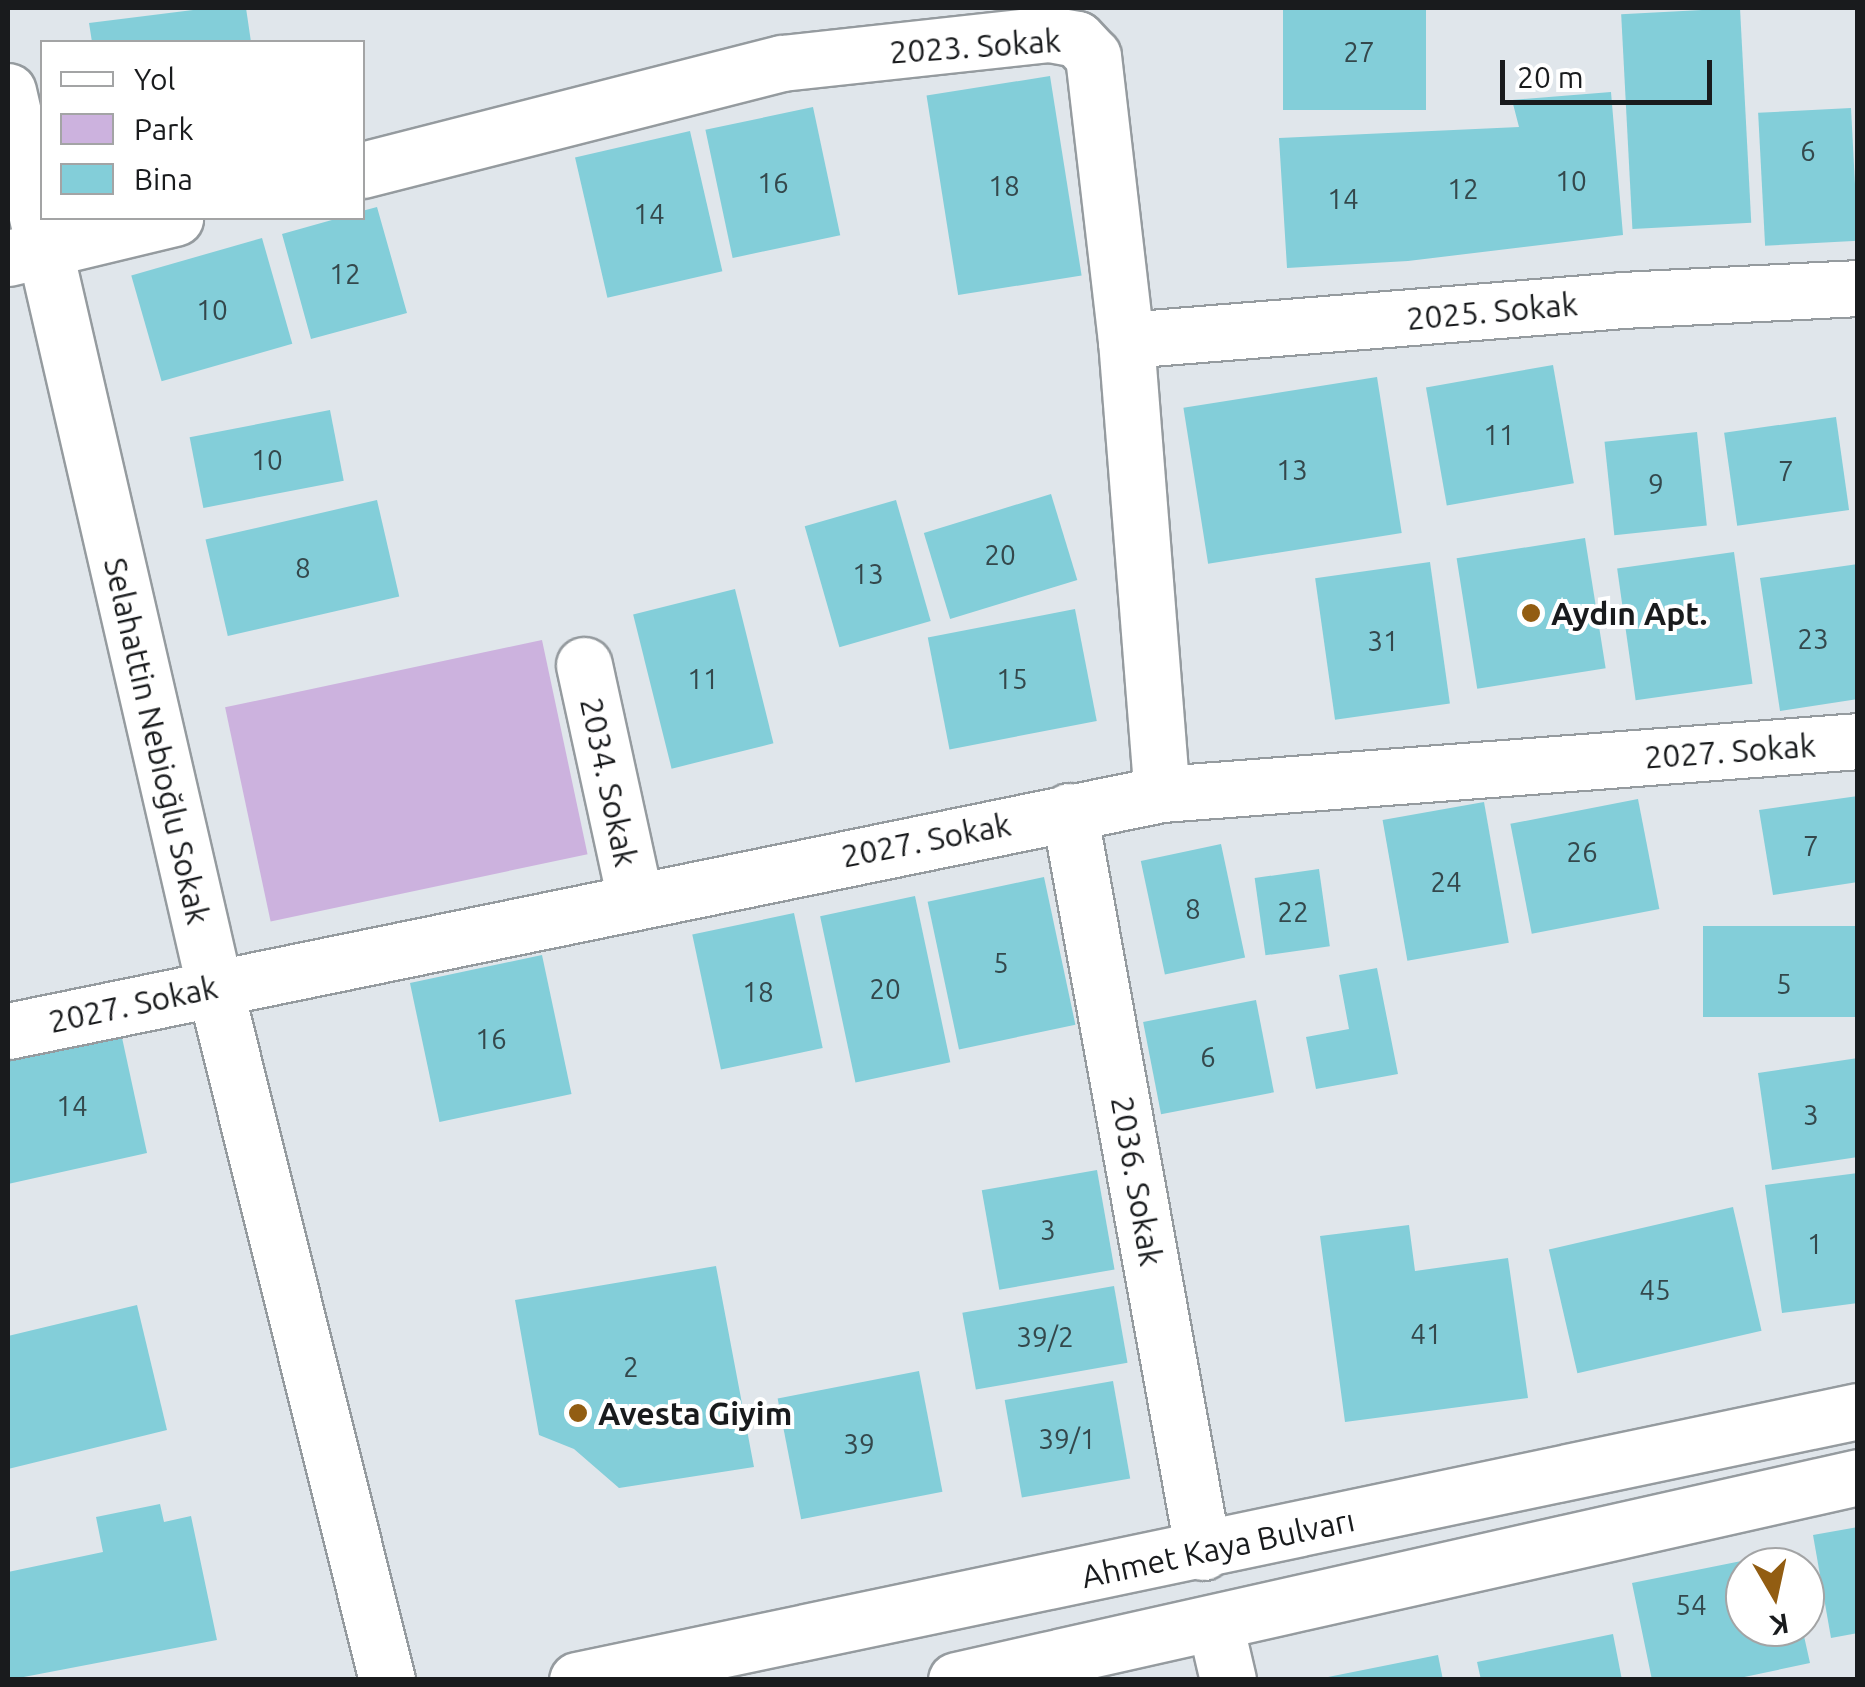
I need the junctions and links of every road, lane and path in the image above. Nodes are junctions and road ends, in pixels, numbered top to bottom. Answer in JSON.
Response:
{"nodes":[{"id":1,"x":8,"y":91,"type":"edge"},
{"id":2,"x":365,"y":169,"type":"edge"},
{"id":3,"x":167,"y":220,"type":"edge"},
{"id":4,"x":25,"y":255,"type":"edge"},
{"id":5,"x":1858,"y":288,"type":"edge"},
{"id":6,"x":1126,"y":340,"type":"junction"},
{"id":7,"x":584,"y":665,"type":"dead end"},
{"id":8,"x":1858,"y":741,"type":"edge"},
{"id":9,"x":1162,"y":794,"type":"junction"},
{"id":10,"x":1070,"y":812,"type":"junction"},
{"id":11,"x":635,"y":900,"type":"junction"},
{"id":12,"x":214,"y":985,"type":"junction"},
{"id":13,"x":8,"y":1031,"type":"edge"},
{"id":14,"x":1858,"y":1411,"type":"edge"},
{"id":15,"x":1858,"y":1477,"type":"edge"},
{"id":16,"x":1203,"y":1552,"type":"junction"},
{"id":17,"x":1215,"y":1624,"type":"junction"},
{"id":18,"x":388,"y":1680,"type":"edge"},
{"id":19,"x":577,"y":1680,"type":"edge"},
{"id":20,"x":956,"y":1680,"type":"edge"},
{"id":21,"x":1228,"y":1680,"type":"edge"}],
"edges":[{"from":1,"to":4,"type":"street","name":"Selahattin Nebioğlu Sokak"},
{"from":2,"to":6,"type":"street","name":"2023. Sokak"},
{"from":3,"to":4,"type":"street"},
{"from":4,"to":12,"type":"street","name":"Selahattin Nebioğlu Sokak"},
{"from":5,"to":6,"type":"street","name":"2025. Sokak"},
{"from":6,"to":9,"type":"street","name":"2023. Sokak"},
{"from":7,"to":11,"type":"street","name":"2034. Sokak"},
{"from":8,"to":9,"type":"street","name":"2027. Sokak"},
{"from":9,"to":10,"type":"street","name":"2027. Sokak"},
{"from":10,"to":11,"type":"street","name":"2027. Sokak"},
{"from":10,"to":16,"type":"street","name":"2036. Sokak"},
{"from":11,"to":12,"type":"street","name":"2027. Sokak"},
{"from":12,"to":13,"type":"street","name":"2027. Sokak"},
{"from":12,"to":18,"type":"street","name":"Selahattin Nebioğlu Sokak"},
{"from":14,"to":16,"type":"street","name":"Ahmet Kaya Bulvarı"},
{"from":15,"to":17,"type":"street"},
{"from":16,"to":19,"type":"street","name":"Ahmet Kaya Bulvarı"},
{"from":17,"to":20,"type":"street"},
{"from":17,"to":21,"type":"street"}]}
